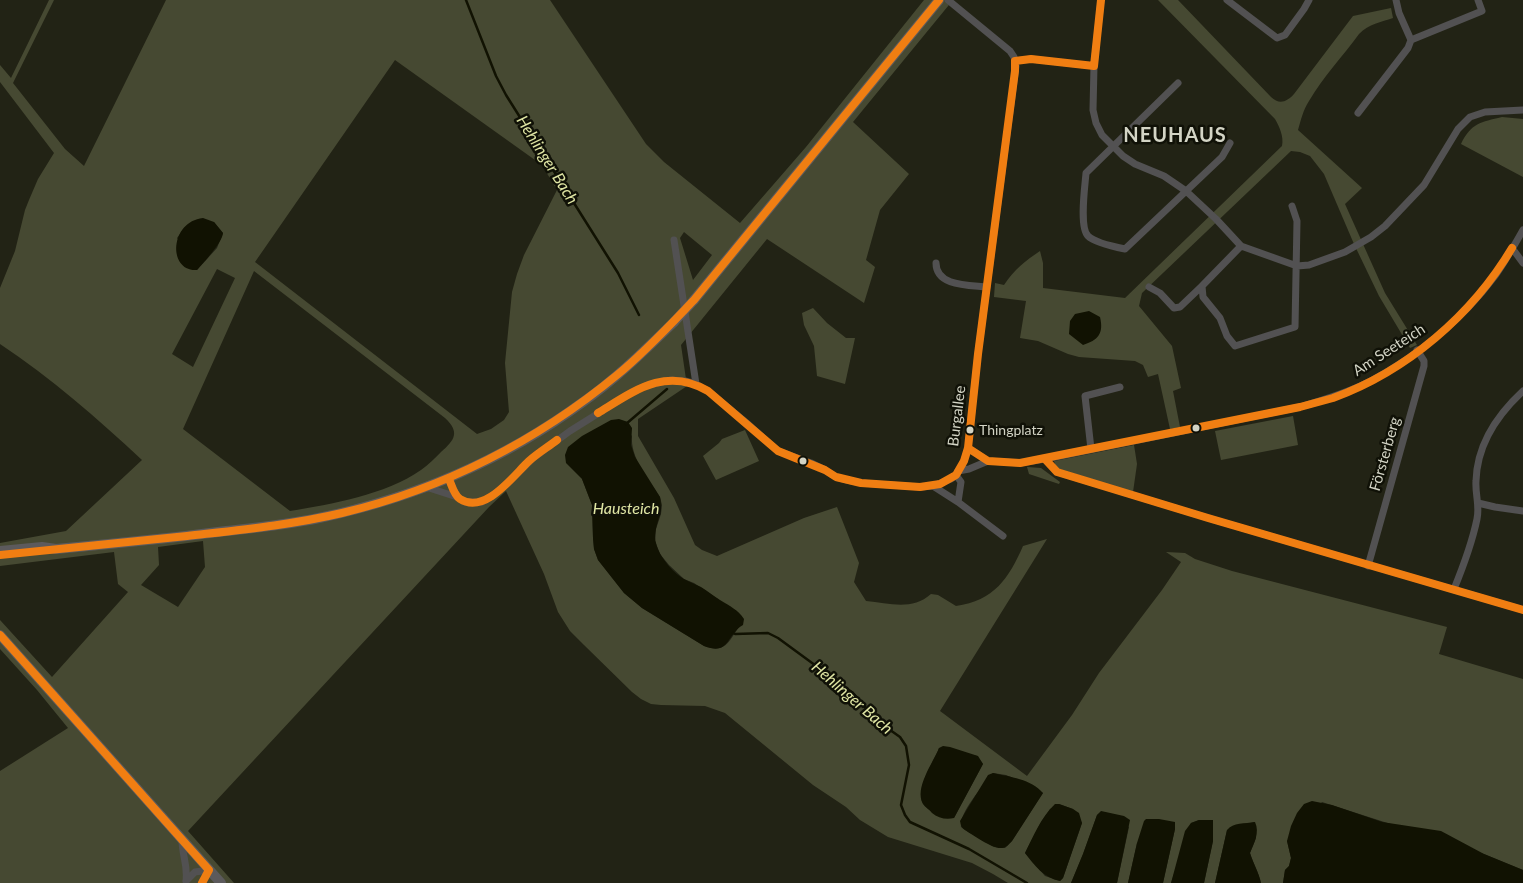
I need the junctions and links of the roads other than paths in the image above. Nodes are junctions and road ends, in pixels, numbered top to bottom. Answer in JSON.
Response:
{"nodes":[{"id":1,"x":939,"y":0,"type":"edge"},
{"id":2,"x":948,"y":0,"type":"edge"},
{"id":3,"x":1101,"y":0,"type":"edge"},
{"id":4,"x":1227,"y":0,"type":"edge"},
{"id":5,"x":1309,"y":0,"type":"edge"},
{"id":6,"x":1396,"y":0,"type":"edge"},
{"id":7,"x":1478,"y":0,"type":"edge"},
{"id":8,"x":1412,"y":40,"type":"junction"},
{"id":9,"x":1015,"y":61,"type":"junction"},
{"id":10,"x":1094,"y":66,"type":"junction"},
{"id":11,"x":1178,"y":83,"type":"dead end"},
{"id":12,"x":1523,"y":110,"type":"edge"},
{"id":13,"x":1358,"y":114,"type":"dead end"},
{"id":14,"x":1230,"y":144,"type":"dead end"},
{"id":15,"x":1113,"y":147,"type":"junction"},
{"id":16,"x":1186,"y":191,"type":"junction"},
{"id":17,"x":1292,"y":206,"type":"dead end"},
{"id":18,"x":1523,"y":230,"type":"edge"},
{"id":19,"x":674,"y":240,"type":"dead end"},
{"id":20,"x":1241,"y":246,"type":"junction"},
{"id":21,"x":1512,"y":248,"type":"junction"},
{"id":22,"x":936,"y":263,"type":"dead end"},
{"id":23,"x":1523,"y":264,"type":"edge"},
{"id":24,"x":1297,"y":266,"type":"junction"},
{"id":25,"x":1202,"y":286,"type":"junction"},
{"id":26,"x":987,"y":287,"type":"junction"},
{"id":27,"x":1150,"y":287,"type":"dead end"},
{"id":28,"x":1418,"y":350,"type":"junction"},
{"id":29,"x":696,"y":384,"type":"junction"},
{"id":30,"x":1120,"y":387,"type":"dead end"},
{"id":31,"x":1523,"y":391,"type":"edge"},
{"id":32,"x":968,"y":448,"type":"junction"},
{"id":33,"x":1090,"y":449,"type":"junction"},
{"id":34,"x":1045,"y":459,"type":"junction"},
{"id":35,"x":988,"y":461,"type":"junction"},
{"id":36,"x":957,"y":473,"type":"junction"},
{"id":37,"x":448,"y":479,"type":"junction"},
{"id":38,"x":933,"y":486,"type":"junction"},
{"id":39,"x":426,"y":487,"type":"junction"},
{"id":40,"x":458,"y":497,"type":"junction"},
{"id":41,"x":958,"y":502,"type":"junction"},
{"id":42,"x":1478,"y":503,"type":"junction"},
{"id":43,"x":1523,"y":511,"type":"edge"},
{"id":44,"x":1003,"y":536,"type":"dead end"},
{"id":45,"x":56,"y":549,"type":"junction"},
{"id":46,"x":0,"y":551,"type":"edge"},
{"id":47,"x":0,"y":555,"type":"edge"},
{"id":48,"x":1368,"y":566,"type":"junction"},
{"id":49,"x":1454,"y":589,"type":"junction"},
{"id":50,"x":1523,"y":610,"type":"edge"},
{"id":51,"x":0,"y":635,"type":"edge"},
{"id":52,"x":182,"y":840,"type":"junction"},
{"id":53,"x":209,"y":870,"type":"junction"},
{"id":54,"x":185,"y":882,"type":"edge"},
{"id":55,"x":202,"y":883,"type":"edge"},
{"id":56,"x":220,"y":883,"type":"edge"}],
"edges":[{"from":1,"to":37,"type":"street","bridge":true},
{"from":2,"to":9,"type":"street"},
{"from":3,"to":10,"type":"street"},
{"from":4,"to":5,"type":"street"},
{"from":6,"to":8,"type":"street"},
{"from":7,"to":8,"type":"street"},
{"from":8,"to":13,"type":"street"},
{"from":9,"to":10,"type":"street"},
{"from":9,"to":26,"type":"street","name":"Burgallee"},
{"from":10,"to":15,"type":"street"},
{"from":11,"to":15,"type":"street"},
{"from":12,"to":24,"type":"street"},
{"from":14,"to":16,"type":"street"},
{"from":15,"to":16,"type":"street"},
{"from":15,"to":16,"type":"street"},
{"from":16,"to":20,"type":"street"},
{"from":17,"to":24,"type":"street"},
{"from":18,"to":21,"type":"street","name":"Am Seeteich"},
{"from":19,"to":29,"type":"street"},
{"from":20,"to":24,"type":"street"},
{"from":20,"to":25,"type":"street"},
{"from":21,"to":23,"type":"street"},
{"from":21,"to":28,"type":"street","name":"Am Seeteich"},
{"from":22,"to":26,"type":"street"},
{"from":24,"to":25,"type":"street"},
{"from":25,"to":27,"type":"street"},
{"from":26,"to":32,"type":"street","name":"Burgallee"},
{"from":28,"to":33,"type":"street","name":"Am Seeteich"},
{"from":28,"to":48,"type":"street","name":"Försterberg"},
{"from":29,"to":38,"type":"street"},
{"from":29,"to":40,"type":"street"},
{"from":30,"to":33,"type":"street"},
{"from":31,"to":42,"type":"street"},
{"from":32,"to":35,"type":"street"},
{"from":32,"to":36,"type":"street","name":"Burgallee"},
{"from":33,"to":34,"type":"street","name":"Am Seeteich"},
{"from":34,"to":35,"type":"street","name":"Am Seeteich"},
{"from":34,"to":48,"type":"street"},
{"from":35,"to":36,"type":"street","name":"Am Seeteich"},
{"from":36,"to":38,"type":"street"},
{"from":36,"to":41,"type":"street"},
{"from":37,"to":39,"type":"street"},
{"from":37,"to":40,"type":"street"},
{"from":38,"to":41,"type":"street"},
{"from":39,"to":40,"type":"street"},
{"from":39,"to":45,"type":"street"},
{"from":41,"to":44,"type":"street"},
{"from":42,"to":43,"type":"street"},
{"from":42,"to":49,"type":"street"},
{"from":45,"to":46,"type":"street"},
{"from":45,"to":47,"type":"street"},
{"from":48,"to":49,"type":"street"},
{"from":49,"to":50,"type":"street"},
{"from":51,"to":52,"type":"street"},
{"from":52,"to":53,"type":"street"},
{"from":52,"to":54,"type":"street"},
{"from":53,"to":54,"type":"street"},
{"from":53,"to":55,"type":"street"},
{"from":53,"to":56,"type":"street"}]}
